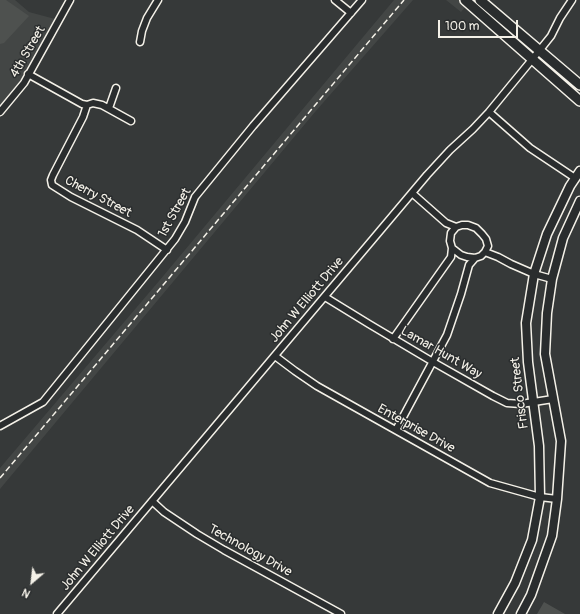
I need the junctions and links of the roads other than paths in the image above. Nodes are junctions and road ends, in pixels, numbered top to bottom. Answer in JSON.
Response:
{"nodes":[{"id":1,"x":70,"y":0,"type":"edge"},
{"id":2,"x":158,"y":0,"type":"edge"},
{"id":3,"x":335,"y":0,"type":"edge"},
{"id":4,"x":362,"y":0,"type":"edge"},
{"id":5,"x":465,"y":0,"type":"edge"},
{"id":6,"x":480,"y":0,"type":"edge"},
{"id":7,"x":572,"y":0,"type":"edge"},
{"id":8,"x":351,"y":13,"type":"junction"},
{"id":9,"x":140,"y":42,"type":"dead end"},
{"id":10,"x":539,"y":51,"type":"junction"},
{"id":11,"x":533,"y":59,"type":"junction"},
{"id":12,"x":28,"y":74,"type":"junction"},
{"id":13,"x":580,"y":85,"type":"edge"},
{"id":14,"x":116,"y":88,"type":"dead end"},
{"id":15,"x":580,"y":100,"type":"edge"},
{"id":16,"x":87,"y":105,"type":"junction"},
{"id":17,"x":109,"y":108,"type":"junction"},
{"id":18,"x":0,"y":112,"type":"edge"},
{"id":19,"x":489,"y":112,"type":"junction"},
{"id":20,"x":131,"y":121,"type":"dead end"},
{"id":21,"x":578,"y":174,"type":"edge"},
{"id":22,"x":412,"y":193,"type":"junction"},
{"id":23,"x":580,"y":201,"type":"edge"},
{"id":24,"x":446,"y":223,"type":"junction"},
{"id":25,"x":456,"y":227,"type":"junction"},
{"id":26,"x":451,"y":234,"type":"junction"},
{"id":27,"x":452,"y":248,"type":"junction"},
{"id":28,"x":486,"y":249,"type":"junction"},
{"id":29,"x":167,"y":250,"type":"junction"},
{"id":30,"x":464,"y":256,"type":"junction"},
{"id":31,"x":451,"y":257,"type":"junction"},
{"id":32,"x":475,"y":258,"type":"junction"},
{"id":33,"x":469,"y":265,"type":"junction"},
{"id":34,"x":534,"y":274,"type":"junction"},
{"id":35,"x":552,"y":279,"type":"junction"},
{"id":36,"x":325,"y":297,"type":"junction"},
{"id":37,"x":393,"y":339,"type":"junction"},
{"id":38,"x":275,"y":356,"type":"junction"},
{"id":39,"x":433,"y":362,"type":"junction"},
{"id":40,"x":554,"y":399,"type":"junction"},
{"id":41,"x":534,"y":402,"type":"junction"},
{"id":42,"x":0,"y":426,"type":"edge"},
{"id":43,"x":396,"y":430,"type":"junction"},
{"id":44,"x":540,"y":497,"type":"junction"},
{"id":45,"x":557,"y":499,"type":"junction"},
{"id":46,"x":152,"y":501,"type":"junction"},
{"id":47,"x":57,"y":614,"type":"edge"},
{"id":48,"x":341,"y":614,"type":"edge"},
{"id":49,"x":498,"y":614,"type":"edge"},
{"id":50,"x":521,"y":614,"type":"edge"}],
"edges":[{"from":1,"to":12,"type":"street","name":"4th Street"},
{"from":2,"to":9,"type":"street"},
{"from":3,"to":8,"type":"street"},
{"from":4,"to":8,"type":"street","name":"1st Street"},
{"from":5,"to":11,"type":"main road"},
{"from":6,"to":10,"type":"main road"},
{"from":7,"to":10,"type":"street","name":"John W Elliott Drive"},
{"from":8,"to":29,"type":"street","name":"1st Street"},
{"from":10,"to":11,"type":"street","name":"John W Elliott Drive"},
{"from":10,"to":13,"type":"main road"},
{"from":11,"to":15,"type":"main road"},
{"from":11,"to":19,"type":"street","name":"John W Elliott Drive"},
{"from":12,"to":16,"type":"street"},
{"from":12,"to":18,"type":"street","name":"4th Street"},
{"from":14,"to":17,"type":"street"},
{"from":16,"to":17,"type":"street"},
{"from":16,"to":29,"type":"street","name":"Cherry Street"},
{"from":17,"to":20,"type":"street"},
{"from":19,"to":21,"type":"street"},
{"from":19,"to":22,"type":"street","name":"John W Elliott Drive"},
{"from":21,"to":34,"type":"street","name":"Frisco Street"},
{"from":22,"to":24,"type":"street"},
{"from":22,"to":36,"type":"street","name":"John W Elliott Drive"},
{"from":23,"to":35,"type":"street"},
{"from":24,"to":25,"type":"street"},
{"from":24,"to":26,"type":"street"},
{"from":25,"to":26,"type":"street"},
{"from":25,"to":28,"type":"street"},
{"from":26,"to":27,"type":"street"},
{"from":27,"to":30,"type":"street"},
{"from":27,"to":31,"type":"street"},
{"from":28,"to":32,"type":"street"},
{"from":28,"to":34,"type":"street"},
{"from":29,"to":42,"type":"street","name":"1st Street"},
{"from":30,"to":31,"type":"street"},
{"from":30,"to":32,"type":"street"},
{"from":30,"to":33,"type":"street"},
{"from":31,"to":37,"type":"street"},
{"from":32,"to":33,"type":"street"},
{"from":33,"to":39,"type":"street"},
{"from":34,"to":35,"type":"street"},
{"from":34,"to":41,"type":"street","name":"Frisco Street"},
{"from":35,"to":40,"type":"street"},
{"from":36,"to":37,"type":"street","name":"Lamar Hunt Way"},
{"from":36,"to":38,"type":"street","name":"John W Elliott Drive"},
{"from":37,"to":39,"type":"street","name":"Lamar Hunt Way"},
{"from":38,"to":43,"type":"street","name":"Enterprise Drive"},
{"from":38,"to":46,"type":"street","name":"John W Elliott Drive"},
{"from":39,"to":41,"type":"street","name":"Lamar Hunt Way"},
{"from":39,"to":43,"type":"street"},
{"from":40,"to":41,"type":"street","name":"Lamar Hunt Way"},
{"from":40,"to":45,"type":"street"},
{"from":41,"to":44,"type":"street","name":"Frisco Street"},
{"from":43,"to":44,"type":"street","name":"Enterprise Drive"},
{"from":44,"to":45,"type":"street","name":"Enterprise Drive"},
{"from":44,"to":49,"type":"street","name":"Frisco Street"},
{"from":45,"to":50,"type":"street"},
{"from":46,"to":47,"type":"street","name":"John W Elliott Drive"},
{"from":46,"to":48,"type":"street","name":"Technology Drive"}]}
